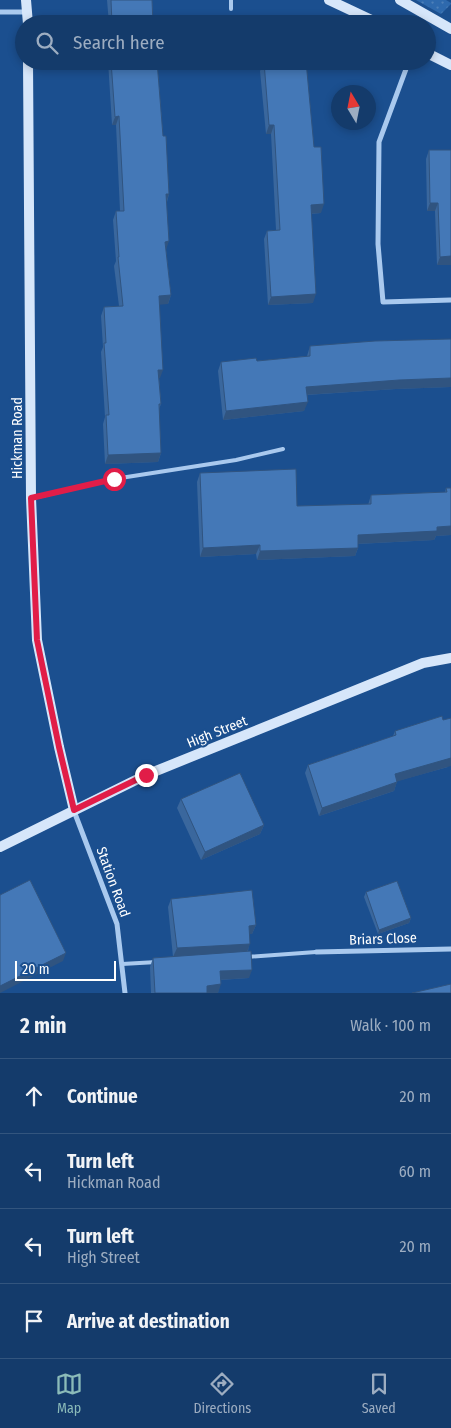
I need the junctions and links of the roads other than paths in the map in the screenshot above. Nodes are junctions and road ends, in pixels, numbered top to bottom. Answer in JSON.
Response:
{"nodes":[{"id":1,"x":26,"y":0,"type":"edge"},
{"id":2,"x":32,"y":0,"type":"edge"},
{"id":3,"x":231,"y":0,"type":"edge"},
{"id":4,"x":329,"y":0,"type":"edge"},
{"id":5,"x":400,"y":0,"type":"edge"},
{"id":6,"x":231,"y":9,"type":"dead end"},
{"id":7,"x":0,"y":12,"type":"edge"},
{"id":8,"x":28,"y":12,"type":"junction"},
{"id":9,"x":361,"y":15,"type":"edge"},
{"id":10,"x":420,"y":15,"type":"edge"},
{"id":11,"x":436,"y":24,"type":"edge"},
{"id":12,"x":451,"y":29,"type":"edge"},
{"id":13,"x":436,"y":58,"type":"edge"},
{"id":14,"x":451,"y":65,"type":"edge"},
{"id":15,"x":28,"y":70,"type":"edge"},
{"id":16,"x":406,"y":70,"type":"edge"},
{"id":17,"x":451,"y":300,"type":"edge"},
{"id":18,"x":283,"y":449,"type":"dead end"},
{"id":19,"x":31,"y":498,"type":"junction"},
{"id":20,"x":451,"y":658,"type":"edge"},
{"id":21,"x":74,"y":810,"type":"junction"},
{"id":22,"x":0,"y":847,"type":"edge"},
{"id":23,"x":451,"y":949,"type":"edge"},
{"id":24,"x":316,"y":952,"type":"joint"},
{"id":25,"x":238,"y":957,"type":"edge"},
{"id":26,"x":160,"y":962,"type":"edge"},
{"id":27,"x":122,"y":964,"type":"junction"},
{"id":28,"x":124,"y":993,"type":"edge"}],
"edges":[{"from":1,"to":8,"type":"street"},
{"from":2,"to":8,"type":"street"},
{"from":3,"to":6,"type":"lane"},
{"from":4,"to":9,"type":"street"},
{"from":5,"to":10,"type":"street"},
{"from":7,"to":8,"type":"street"},
{"from":11,"to":12,"type":"street"},
{"from":13,"to":14,"type":"street"},
{"from":15,"to":19,"type":"street","name":"Hickman Road"},
{"from":16,"to":17,"type":"street"},
{"from":18,"to":19,"type":"lane"},
{"from":19,"to":21,"type":"street","name":"Hickman Road"},
{"from":20,"to":21,"type":"street","name":"High Street"},
{"from":21,"to":22,"type":"street","name":"High Street"},
{"from":21,"to":27,"type":"street","name":"Station Road"},
{"from":23,"to":24,"type":"street","name":"Briars Close"},
{"from":24,"to":25,"type":"lane"},
{"from":26,"to":27,"type":"lane"},
{"from":27,"to":28,"type":"street","name":"Station Road"}]}
